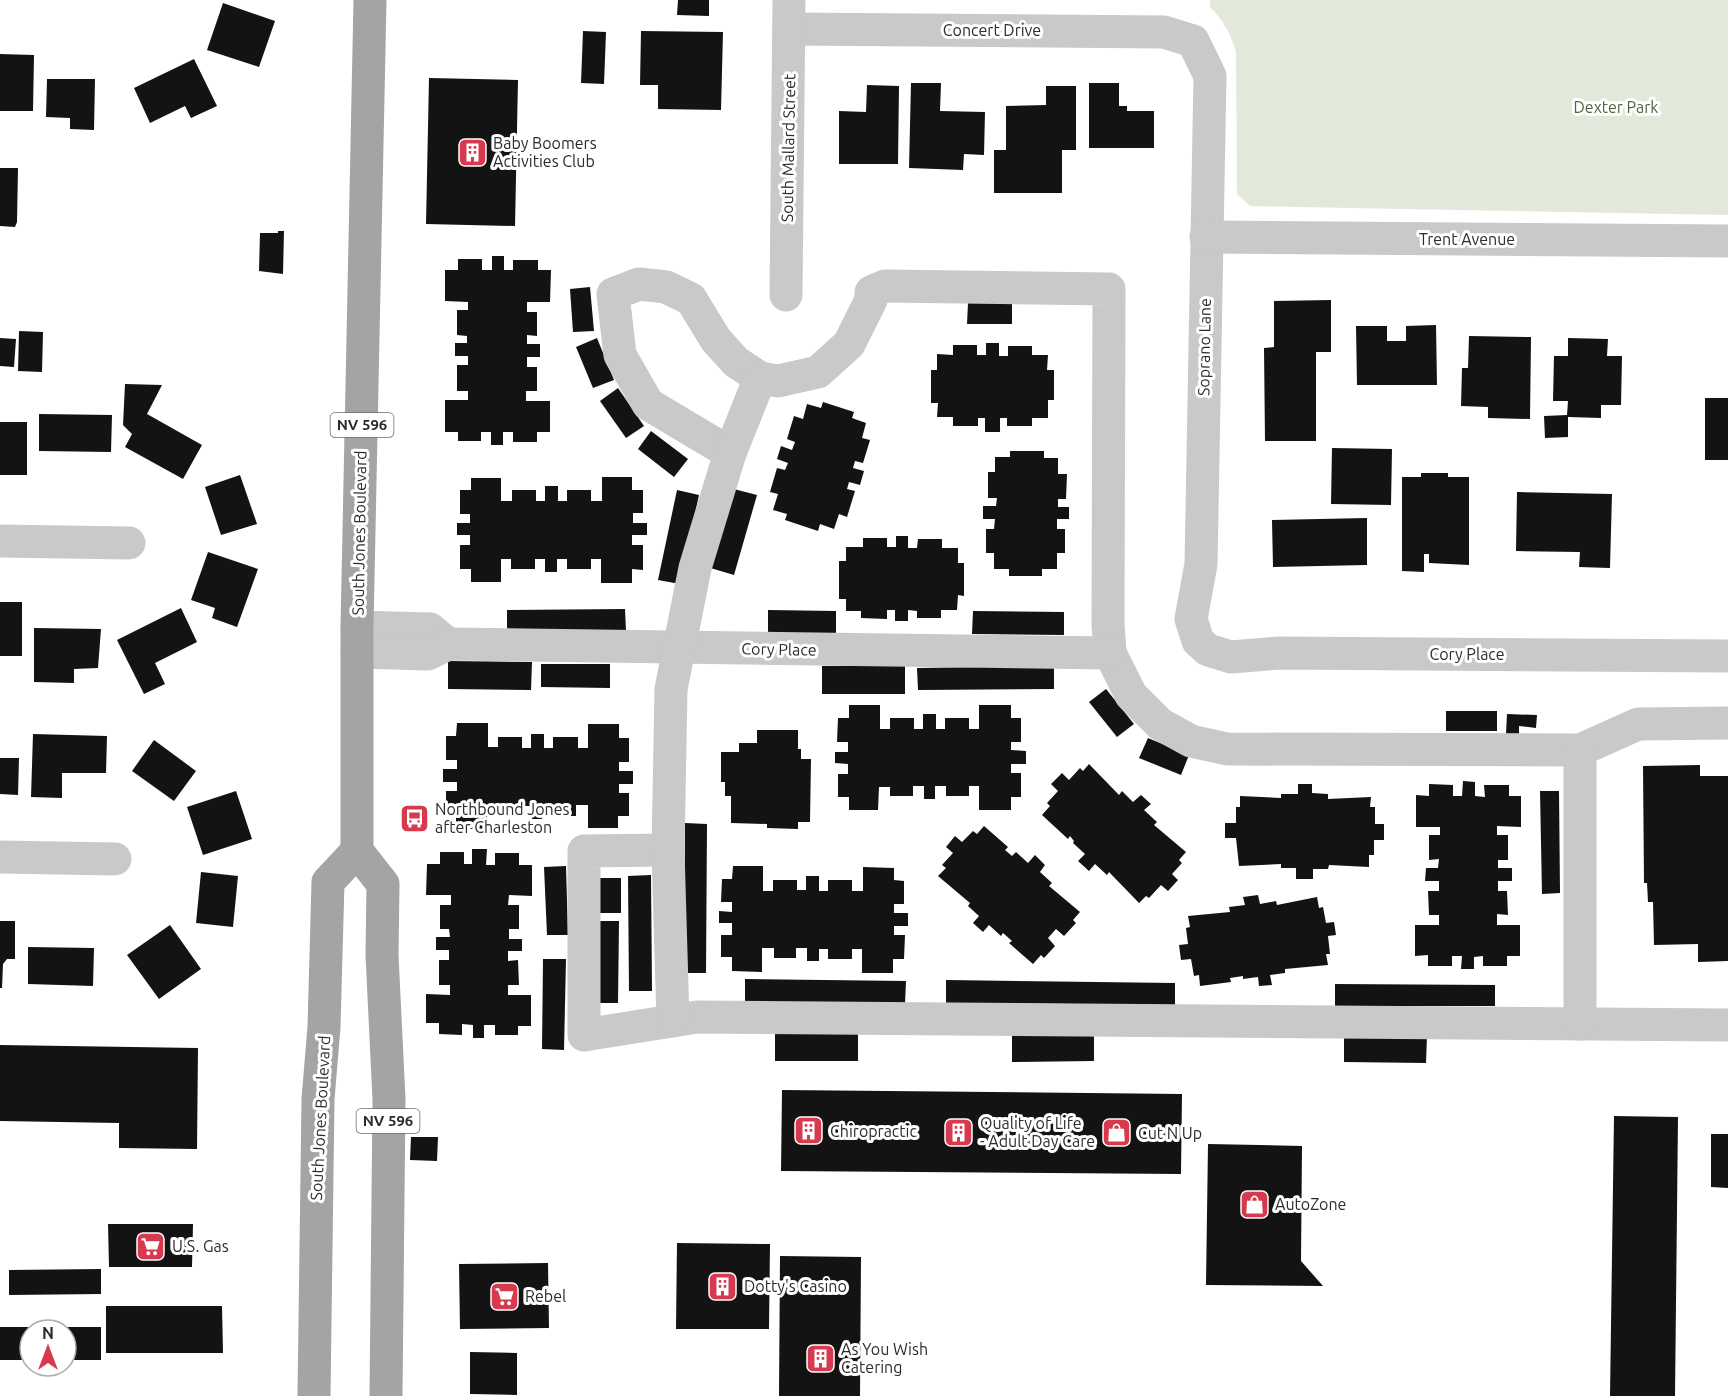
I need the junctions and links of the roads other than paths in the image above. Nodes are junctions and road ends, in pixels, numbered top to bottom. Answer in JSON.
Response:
{"nodes":[{"id":1,"x":370,"y":0,"type":"edge"},
{"id":2,"x":789,"y":14,"type":"edge"},
{"id":3,"x":1193,"y":41,"type":"joint"},
{"id":4,"x":1206,"y":237,"type":"junction"},
{"id":5,"x":1728,"y":241,"type":"edge"},
{"id":6,"x":786,"y":295,"type":"dead end"},
{"id":7,"x":760,"y":378,"type":"junction"},
{"id":8,"x":730,"y":453,"type":"junction"},
{"id":9,"x":0,"y":541,"type":"edge"},
{"id":10,"x":129,"y":543,"type":"dead end"},
{"id":11,"x":357,"y":639,"type":"junction"},
{"id":12,"x":680,"y":648,"type":"junction"},
{"id":13,"x":1208,"y":650,"type":"joint"},
{"id":14,"x":1110,"y":653,"type":"junction"},
{"id":15,"x":1728,"y":656,"type":"edge"},
{"id":16,"x":1728,"y":723,"type":"edge"},
{"id":17,"x":1580,"y":750,"type":"junction"},
{"id":18,"x":668,"y":850,"type":"junction"},
{"id":19,"x":357,"y":851,"type":"junction"},
{"id":20,"x":0,"y":857,"type":"edge"},
{"id":21,"x":115,"y":859,"type":"dead end"},
{"id":22,"x":673,"y":1021,"type":"junction"},
{"id":23,"x":1580,"y":1024,"type":"junction"},
{"id":24,"x":1728,"y":1025,"type":"edge"},
{"id":25,"x":314,"y":1396,"type":"edge"},
{"id":26,"x":387,"y":1396,"type":"edge"}],
"edges":[{"from":1,"to":11,"type":"main road","name":"South Jones Boulevard","number":"NV 596"},
{"from":2,"to":3,"type":"street","name":"Concert Drive"},
{"from":2,"to":6,"type":"street","name":"South Mallard Street"},
{"from":3,"to":4,"type":"street","name":"Soprano Lane"},
{"from":4,"to":5,"type":"street","name":"Trent Avenue"},
{"from":4,"to":13,"type":"street","name":"Soprano Lane"},
{"from":7,"to":8,"type":"street"},
{"from":7,"to":8,"type":"street"},
{"from":7,"to":14,"type":"street"},
{"from":8,"to":12,"type":"street"},
{"from":9,"to":10,"type":"street"},
{"from":11,"to":12,"type":"street","name":"Cory Place"},
{"from":11,"to":19,"type":"main road","name":"South Jones Boulevard","number":"NV 596"},
{"from":12,"to":14,"type":"street","name":"Cory Place"},
{"from":12,"to":18,"type":"street"},
{"from":13,"to":15,"type":"street","name":"Cory Place"},
{"from":14,"to":17,"type":"street"},
{"from":16,"to":17,"type":"street"},
{"from":17,"to":23,"type":"street"},
{"from":18,"to":22,"type":"street"},
{"from":18,"to":22,"type":"street"},
{"from":19,"to":25,"type":"main road","name":"South Jones Boulevard"},
{"from":19,"to":26,"type":"main road","number":"NV 596"},
{"from":20,"to":21,"type":"street"},
{"from":22,"to":23,"type":"street"},
{"from":23,"to":24,"type":"street"}]}
